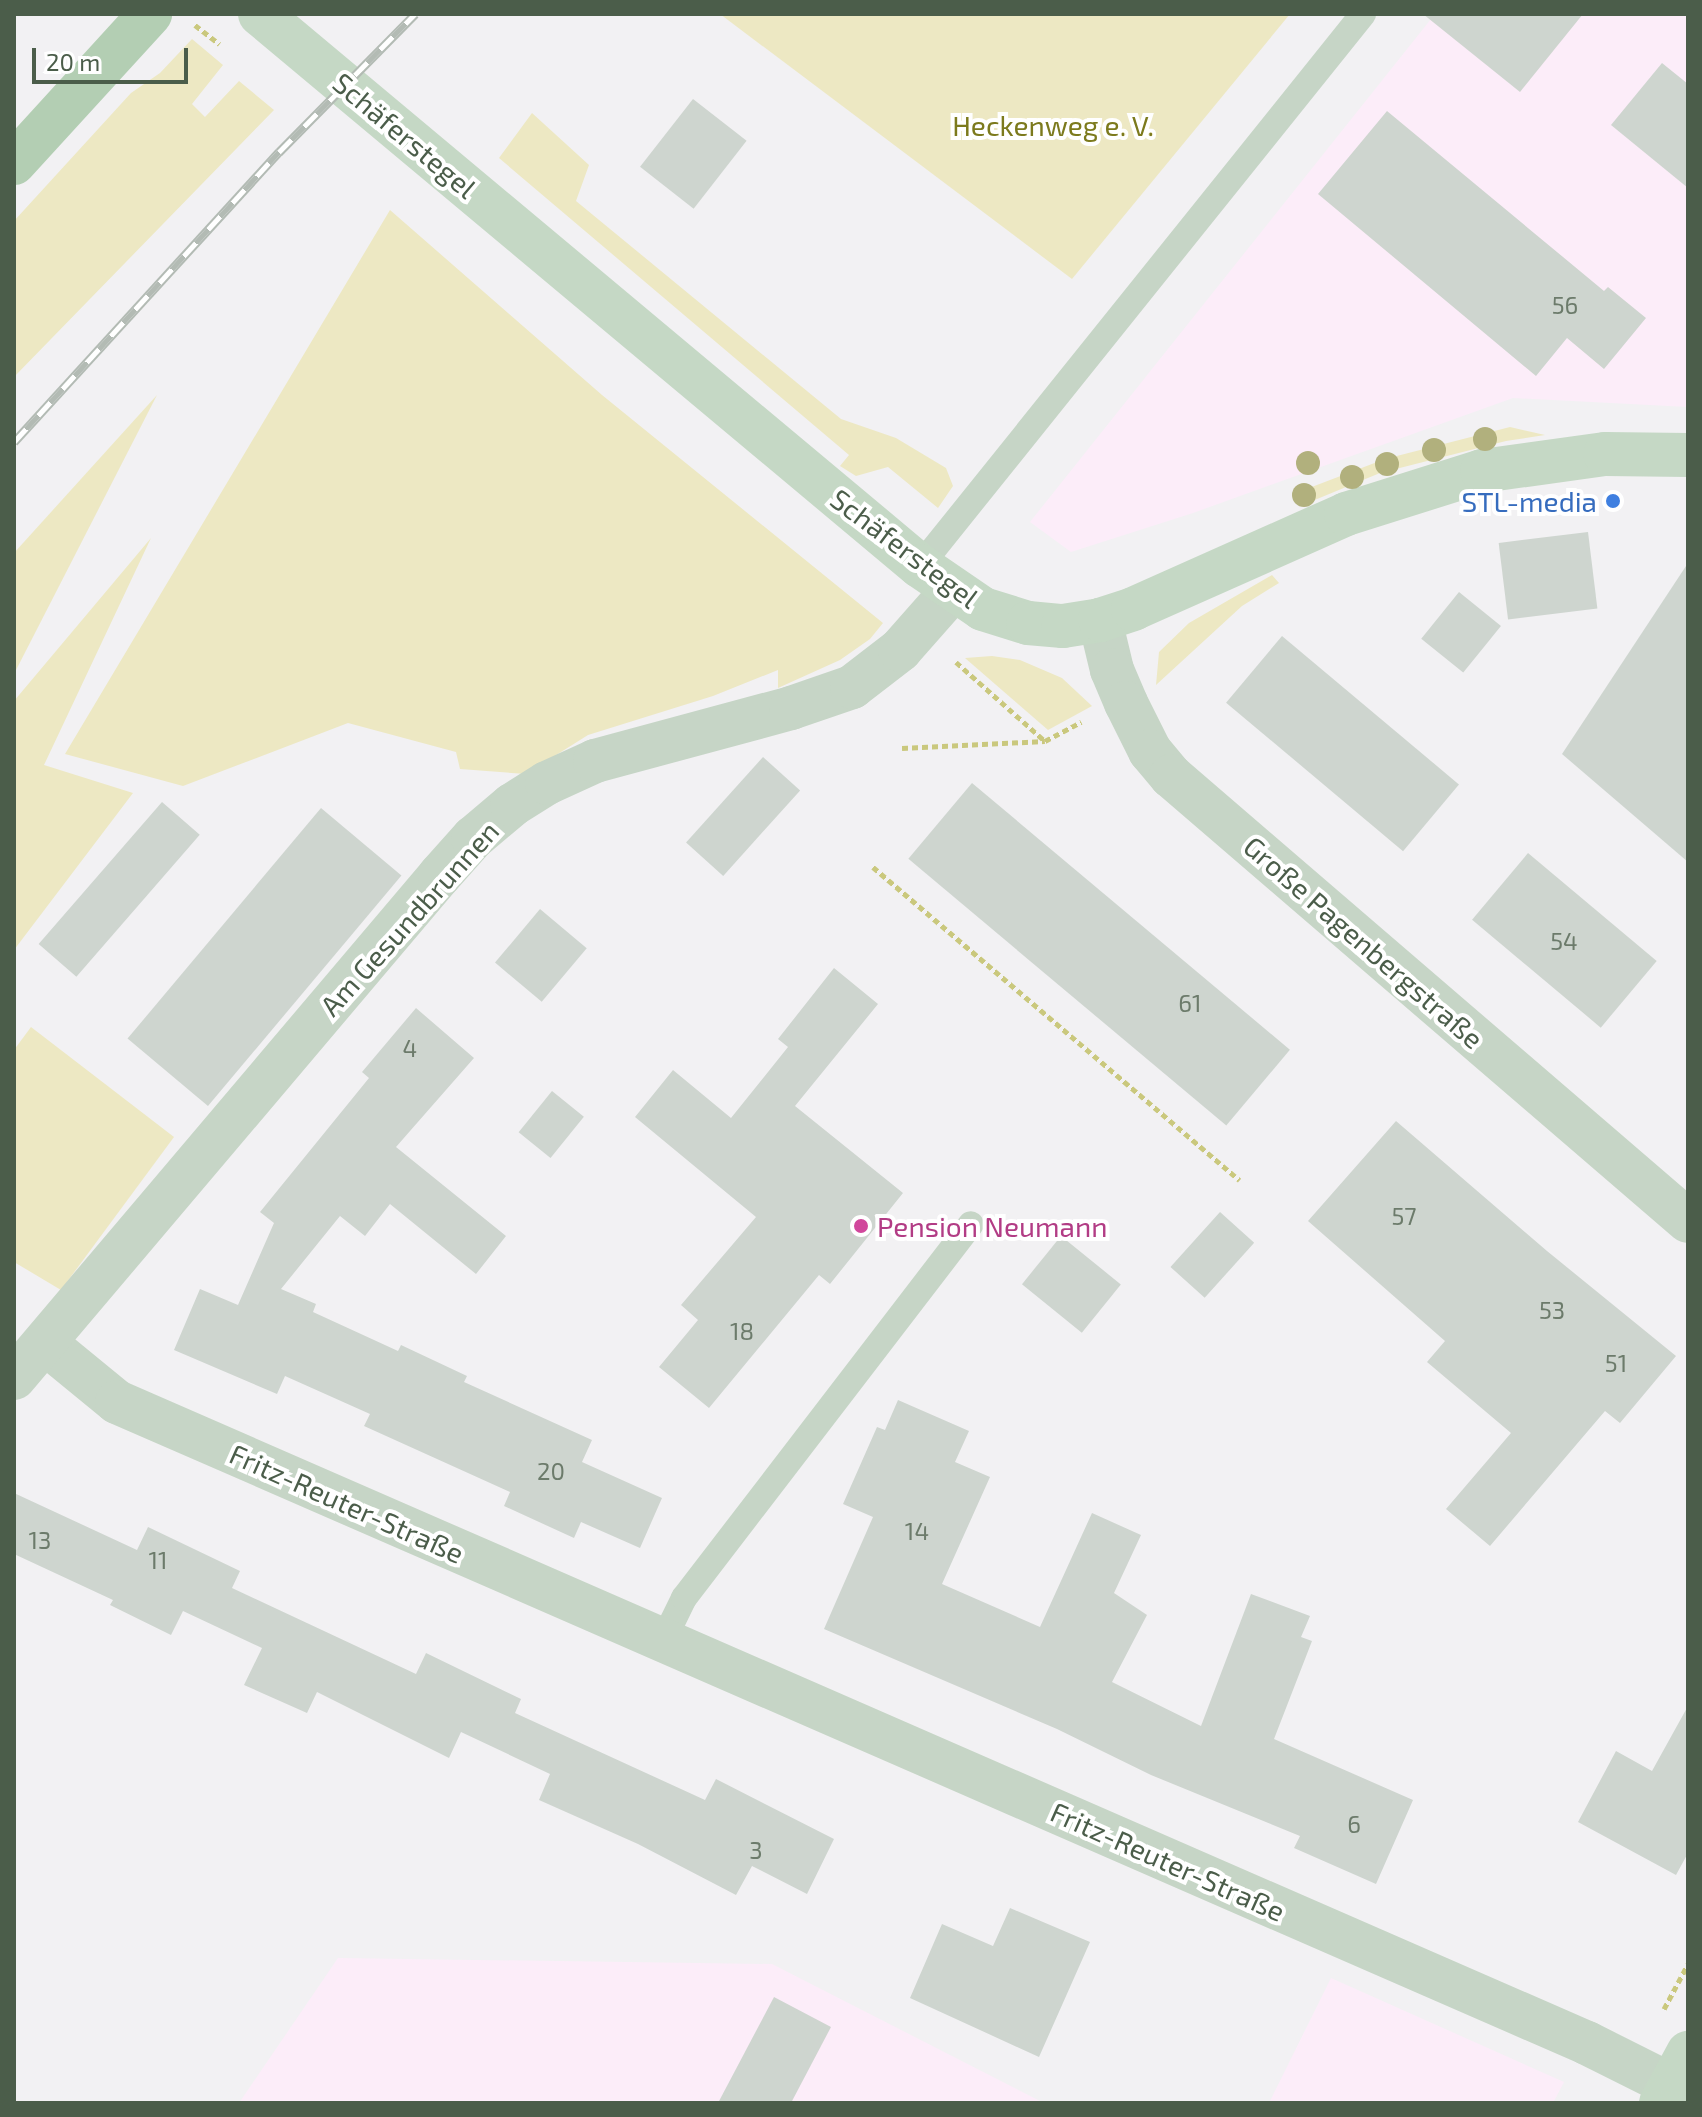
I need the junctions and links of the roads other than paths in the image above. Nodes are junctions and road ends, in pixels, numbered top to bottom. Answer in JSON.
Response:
{"nodes":[{"id":1,"x":260,"y":14,"type":"edge"},
{"id":2,"x":1363,"y":14,"type":"edge"},
{"id":3,"x":138,"y":28,"type":"edge"},
{"id":4,"x":14,"y":163,"type":"edge"},
{"id":5,"x":1688,"y":455,"type":"edge"},
{"id":6,"x":936,"y":578,"type":"junction"},
{"id":7,"x":1100,"y":620,"type":"junction"},
{"id":8,"x":1688,"y":1221,"type":"edge"},
{"id":9,"x":971,"y":1224,"type":"dead end"},
{"id":10,"x":45,"y":1343,"type":"junction"},
{"id":11,"x":14,"y":1378,"type":"edge"},
{"id":12,"x":663,"y":1641,"type":"junction"},
{"id":13,"x":1673,"y":2080,"type":"edge"}],
"edges":[{"from":1,"to":6,"type":"main road","name":"Schäferstegel"},
{"from":2,"to":6,"type":"lane"},
{"from":3,"to":4,"type":"main road"},
{"from":5,"to":7,"type":"main road","name":"Schäferstegel"},
{"from":6,"to":7,"type":"main road","name":"Schäferstegel"},
{"from":6,"to":10,"type":"street","name":"Am Gesundbrunnen"},
{"from":7,"to":8,"type":"street","name":"Große Pagenbergstraße"},
{"from":9,"to":12,"type":"lane"},
{"from":10,"to":11,"type":"street","name":"Am Gesundbrunnen"},
{"from":10,"to":12,"type":"street","name":"Fritz-Reuter-Straße"},
{"from":12,"to":13,"type":"street","name":"Fritz-Reuter-Straße"}]}
